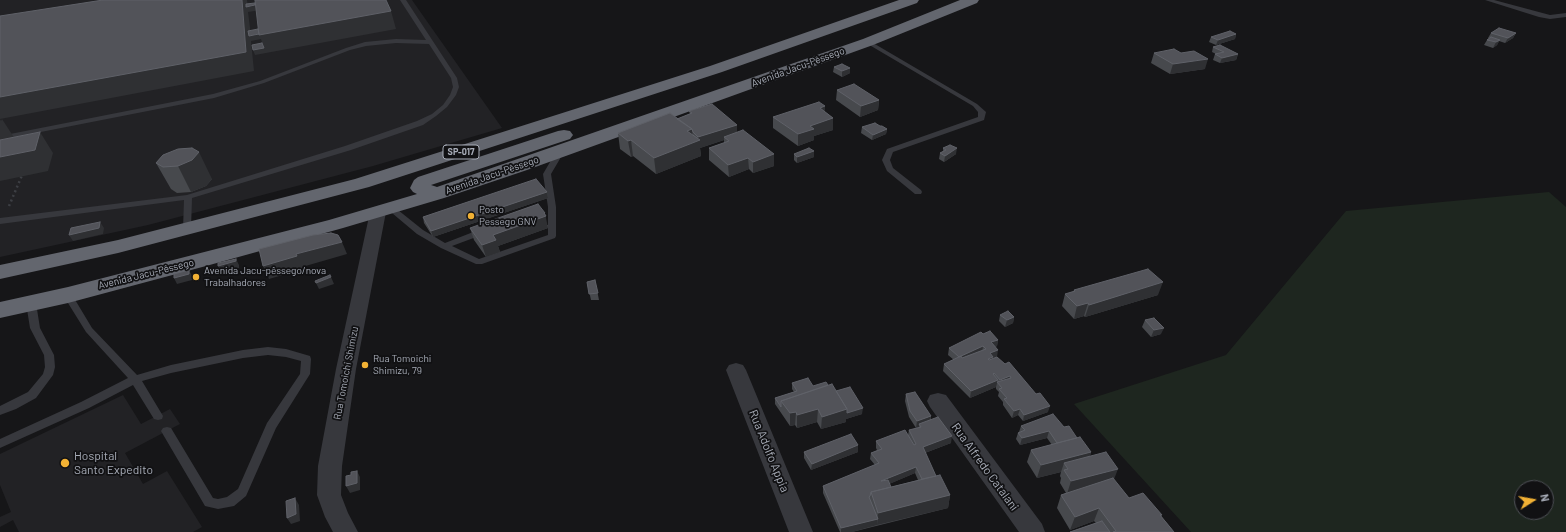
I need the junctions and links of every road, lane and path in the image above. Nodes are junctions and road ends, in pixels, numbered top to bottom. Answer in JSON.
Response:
{"nodes":[{"id":1,"x":402,"y":0,"type":"edge"},
{"id":2,"x":912,"y":0,"type":"edge"},
{"id":3,"x":972,"y":0,"type":"edge"},
{"id":4,"x":1488,"y":0,"type":"edge"},
{"id":5,"x":1566,"y":15,"type":"edge"},
{"id":6,"x":429,"y":42,"type":"junction"},
{"id":7,"x":868,"y":42,"type":"junction"},
{"id":8,"x":688,"y":78,"type":"junction"},
{"id":9,"x":614,"y":113,"type":"junction"},
{"id":10,"x":0,"y":138,"type":"edge"},
{"id":11,"x":560,"y":152,"type":"junction"},
{"id":12,"x":24,"y":169,"type":"edge"},
{"id":13,"x":918,"y":192,"type":"dead end"},
{"id":14,"x":437,"y":194,"type":"junction"},
{"id":15,"x":188,"y":198,"type":"junction"},
{"id":16,"x":302,"y":204,"type":"junction"},
{"id":17,"x":281,"y":205,"type":"junction"},
{"id":18,"x":384,"y":210,"type":"junction"},
{"id":19,"x":1,"y":221,"type":"edge"},
{"id":20,"x":434,"y":227,"type":"edge"},
{"id":21,"x":494,"y":228,"type":"edge"},
{"id":22,"x":187,"y":229,"type":"junction"},
{"id":23,"x":420,"y":232,"type":"junction"},
{"id":24,"x":444,"y":246,"type":"junction"},
{"id":25,"x":0,"y":272,"type":"edge"},
{"id":26,"x":68,"y":295,"type":"junction"},
{"id":27,"x":0,"y":302,"type":"edge"},
{"id":28,"x":31,"y":303,"type":"junction"},
{"id":29,"x":0,"y":310,"type":"edge"},
{"id":30,"x":736,"y":370,"type":"dead end"},
{"id":31,"x":135,"y":379,"type":"junction"},
{"id":32,"x":938,"y":401,"type":"dead end"},
{"id":33,"x":0,"y":411,"type":"edge"},
{"id":34,"x":158,"y":416,"type":"dead end"},
{"id":35,"x":167,"y":431,"type":"dead end"},
{"id":36,"x":0,"y":444,"type":"edge"},
{"id":37,"x":346,"y":532,"type":"edge"},
{"id":38,"x":801,"y":532,"type":"edge"},
{"id":39,"x":1032,"y":532,"type":"edge"}],
"edges":[{"from":1,"to":6,"type":"lane"},
{"from":2,"to":8,"type":"highway","number":"SP-017"},
{"from":3,"to":7,"type":"highway","name":"Avenida Jacu-Pêssego"},
{"from":4,"to":5,"type":"lane"},
{"from":6,"to":10,"type":"lane"},
{"from":6,"to":15,"type":"lane"},
{"from":7,"to":11,"type":"highway","name":"Avenida Jacu-Pêssego"},
{"from":7,"to":13,"type":"lane"},
{"from":8,"to":9,"type":"highway"},
{"from":8,"to":17,"type":"highway","number":"SP-017"},
{"from":9,"to":14,"type":"highway"},
{"from":9,"to":18,"type":"highway"},
{"from":11,"to":14,"type":"highway","name":"Avenida Jacu-Pêssego"},
{"from":11,"to":24,"type":"lane"},
{"from":12,"to":19,"type":"path"},
{"from":14,"to":18,"type":"highway","name":"Avenida Jacu-Pêssego"},
{"from":15,"to":19,"type":"lane"},
{"from":15,"to":22,"type":"lane"},
{"from":16,"to":17,"type":"highway"},
{"from":16,"to":18,"type":"highway"},
{"from":16,"to":27,"type":"highway"},
{"from":17,"to":22,"type":"highway","number":"SP-017"},
{"from":18,"to":23,"type":"lane"},
{"from":18,"to":26,"type":"highway","name":"Avenida Jacu-Pêssego"},
{"from":18,"to":37,"type":"street","name":"Rua Tomoichi Shimizu"},
{"from":20,"to":23,"type":"lane"},
{"from":21,"to":24,"type":"lane"},
{"from":22,"to":25,"type":"highway","number":"SP-017"},
{"from":23,"to":24,"type":"lane"},
{"from":26,"to":28,"type":"highway","name":"Avenida Jacu-Pêssego"},
{"from":26,"to":31,"type":"lane"},
{"from":28,"to":29,"type":"highway","name":"Avenida Jacu-Pêssego"},
{"from":28,"to":33,"type":"lane"},
{"from":30,"to":38,"type":"street","name":"Rua Adolfo Appia"},
{"from":31,"to":34,"type":"lane"},
{"from":31,"to":35,"type":"lane"},
{"from":31,"to":36,"type":"lane"},
{"from":32,"to":39,"type":"street","name":"Rua Alfredo Catalani"}]}
